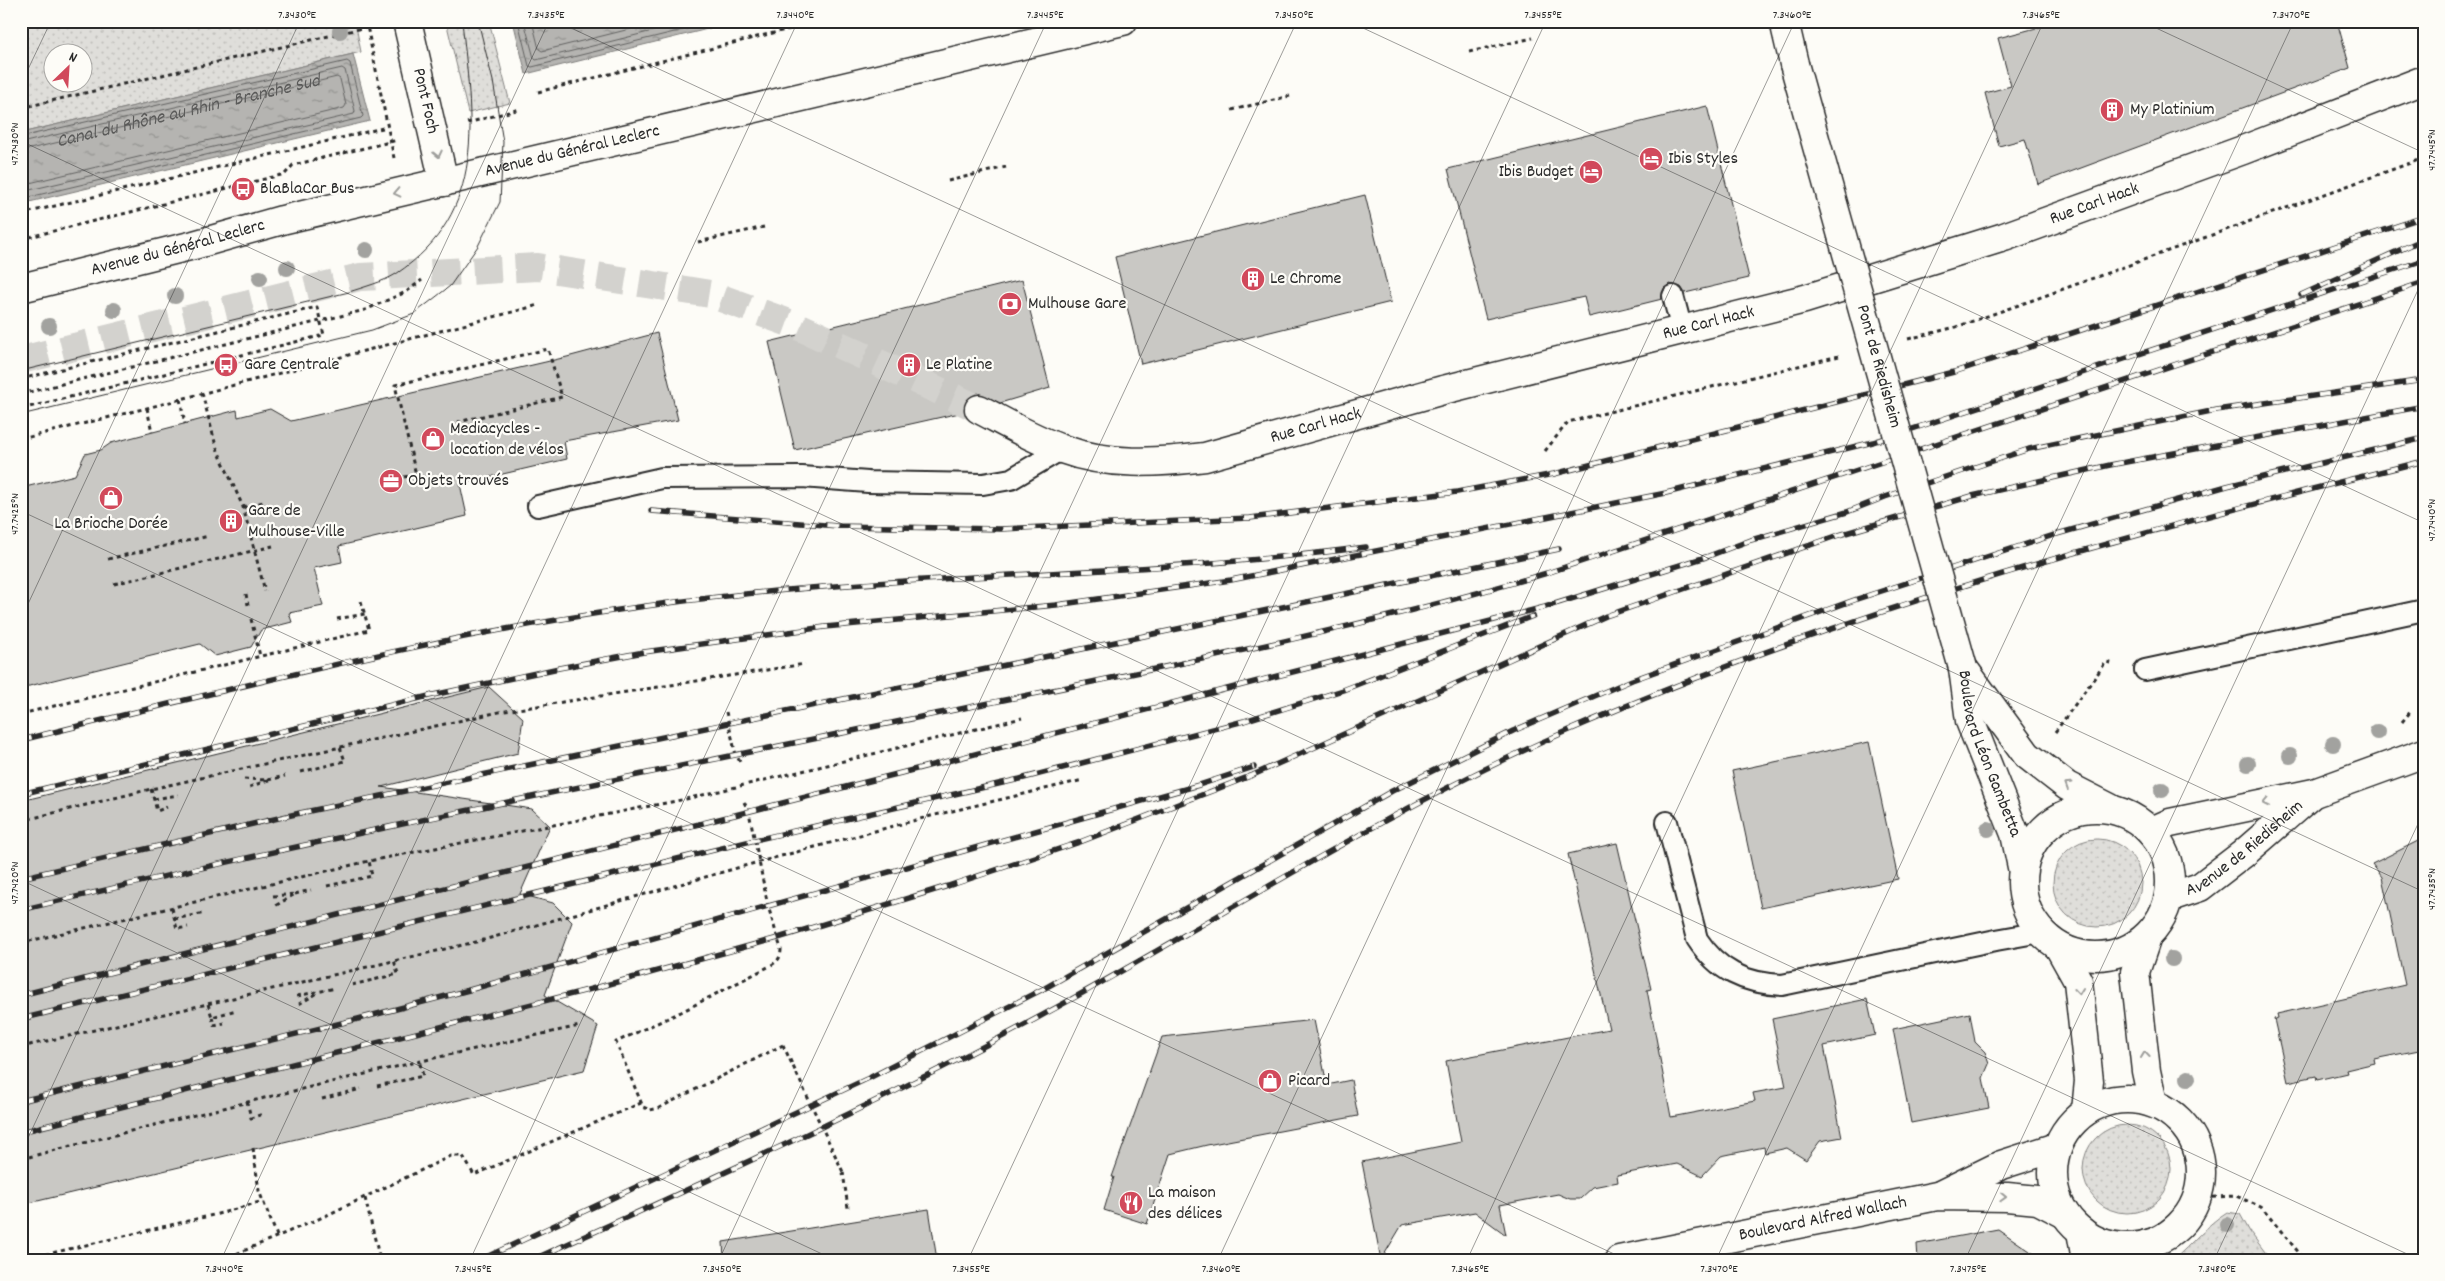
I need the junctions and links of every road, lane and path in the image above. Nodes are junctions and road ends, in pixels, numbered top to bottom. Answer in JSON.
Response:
{"nodes":[{"id":1,"x":30,"y":21,"type":"edge"},
{"id":2,"x":366,"y":21,"type":"edge"},
{"id":3,"x":407,"y":21,"type":"edge"},
{"id":4,"x":821,"y":21,"type":"edge"},
{"id":5,"x":1123,"y":21,"type":"edge"},
{"id":6,"x":1784,"y":21,"type":"edge"},
{"id":7,"x":21,"y":23,"type":"edge"},
{"id":8,"x":367,"y":27,"type":"junction"},
{"id":9,"x":1533,"y":38,"type":"dead end"},
{"id":10,"x":1469,"y":52,"type":"dead end"},
{"id":11,"x":2424,"y":80,"type":"edge"},
{"id":12,"x":538,"y":92,"type":"dead end"},
{"id":13,"x":1290,"y":96,"type":"dead end"},
{"id":14,"x":21,"y":108,"type":"edge"},
{"id":15,"x":1232,"y":110,"type":"dead end"},
{"id":16,"x":387,"y":127,"type":"junction"},
{"id":17,"x":390,"y":142,"type":"junction"},
{"id":18,"x":2424,"y":158,"type":"edge"},
{"id":19,"x":396,"y":164,"type":"dead end"},
{"id":20,"x":1006,"y":167,"type":"dead end"},
{"id":21,"x":948,"y":181,"type":"dead end"},
{"id":22,"x":444,"y":182,"type":"junction"},
{"id":23,"x":21,"y":214,"type":"edge"},
{"id":24,"x":764,"y":227,"type":"dead end"},
{"id":25,"x":21,"y":239,"type":"edge"},
{"id":26,"x":698,"y":242,"type":"dead end"},
{"id":27,"x":422,"y":280,"type":"dead end"},
{"id":28,"x":21,"y":288,"type":"edge"},
{"id":29,"x":1673,"y":296,"type":"dead end"},
{"id":30,"x":539,"y":305,"type":"dead end"},
{"id":31,"x":320,"y":321,"type":"junction"},
{"id":32,"x":1682,"y":330,"type":"junction"},
{"id":33,"x":1907,"y":339,"type":"dead end"},
{"id":34,"x":1840,"y":356,"type":"dead end"},
{"id":35,"x":21,"y":379,"type":"edge"},
{"id":36,"x":202,"y":393,"type":"junction"},
{"id":37,"x":21,"y":394,"type":"edge"},
{"id":38,"x":180,"y":399,"type":"junction"},
{"id":39,"x":147,"y":408,"type":"junction"},
{"id":40,"x":21,"y":409,"type":"edge"},
{"id":41,"x":980,"y":409,"type":"tunnel mouth"},
{"id":42,"x":458,"y":422,"type":"dead end"},
{"id":43,"x":185,"y":424,"type":"dead end"},
{"id":44,"x":152,"y":432,"type":"dead end"},
{"id":45,"x":21,"y":439,"type":"edge"},
{"id":46,"x":1062,"y":449,"type":"junction"},
{"id":47,"x":1545,"y":451,"type":"dead end"},
{"id":48,"x":404,"y":477,"type":"dead end"},
{"id":49,"x":263,"y":502,"type":"dead end"},
{"id":50,"x":538,"y":506,"type":"dead end"},
{"id":51,"x":243,"y":507,"type":"junction"},
{"id":52,"x":209,"y":536,"type":"dead end"},
{"id":53,"x":273,"y":546,"type":"dead end"},
{"id":54,"x":254,"y":551,"type":"junction"},
{"id":55,"x":108,"y":558,"type":"dead end"},
{"id":56,"x":114,"y":584,"type":"dead end"},
{"id":57,"x":265,"y":591,"type":"dead end"},
{"id":58,"x":246,"y":594,"type":"dead end"},
{"id":59,"x":361,"y":601,"type":"dead end"},
{"id":60,"x":248,"y":605,"type":"dead end"},
{"id":61,"x":2424,"y":610,"type":"edge"},
{"id":62,"x":365,"y":614,"type":"junction"},
{"id":63,"x":251,"y":619,"type":"dead end"},
{"id":64,"x":338,"y":619,"type":"dead end"},
{"id":65,"x":260,"y":656,"type":"junction"},
{"id":66,"x":2106,"y":662,"type":"dead end"},
{"id":67,"x":804,"y":664,"type":"dead end"},
{"id":68,"x":1963,"y":668,"type":"junction"},
{"id":69,"x":2145,"y":670,"type":"dead end"},
{"id":70,"x":726,"y":712,"type":"dead end"},
{"id":71,"x":21,"y":714,"type":"edge"},
{"id":72,"x":1022,"y":718,"type":"dead end"},
{"id":73,"x":2054,"y":734,"type":"dead end"},
{"id":74,"x":340,"y":747,"type":"junction"},
{"id":75,"x":2424,"y":753,"type":"edge"},
{"id":76,"x":742,"y":765,"type":"dead end"},
{"id":77,"x":301,"y":772,"type":"dead end"},
{"id":78,"x":285,"y":776,"type":"dead end"},
{"id":79,"x":244,"y":779,"type":"dead end"},
{"id":80,"x":268,"y":780,"type":"junction"},
{"id":81,"x":1083,"y":780,"type":"dead end"},
{"id":82,"x":151,"y":788,"type":"junction"},
{"id":83,"x":247,"y":788,"type":"dead end"},
{"id":84,"x":2314,"y":793,"type":"junction"},
{"id":85,"x":178,"y":795,"type":"dead end"},
{"id":86,"x":154,"y":800,"type":"junction"},
{"id":87,"x":744,"y":802,"type":"dead end"},
{"id":88,"x":167,"y":807,"type":"dead end"},
{"id":89,"x":2111,"y":808,"type":"junction"},
{"id":90,"x":21,"y":821,"type":"edge"},
{"id":91,"x":1667,"y":822,"type":"dead end"},
{"id":92,"x":2152,"y":831,"type":"junction"},
{"id":93,"x":369,"y":861,"type":"junction"},
{"id":94,"x":2022,"y":867,"type":"junction"},
{"id":95,"x":327,"y":886,"type":"dead end"},
{"id":96,"x":311,"y":890,"type":"dead end"},
{"id":97,"x":295,"y":894,"type":"junction"},
{"id":98,"x":273,"y":896,"type":"dead end"},
{"id":99,"x":2170,"y":897,"type":"junction"},
{"id":100,"x":275,"y":906,"type":"dead end"},
{"id":101,"x":172,"y":908,"type":"junction"},
{"id":102,"x":205,"y":913,"type":"dead end"},
{"id":103,"x":174,"y":919,"type":"junction"},
{"id":104,"x":188,"y":927,"type":"dead end"},
{"id":105,"x":2146,"y":937,"type":"junction"},
{"id":106,"x":2050,"y":940,"type":"junction"},
{"id":107,"x":21,"y":943,"type":"edge"},
{"id":108,"x":394,"y":960,"type":"junction"},
{"id":109,"x":352,"y":985,"type":"dead end"},
{"id":110,"x":336,"y":988,"type":"dead end"},
{"id":111,"x":318,"y":992,"type":"junction"},
{"id":112,"x":297,"y":996,"type":"dead end"},
{"id":113,"x":208,"y":1004,"type":"junction"},
{"id":114,"x":299,"y":1004,"type":"dead end"},
{"id":115,"x":236,"y":1010,"type":"dead end"},
{"id":116,"x":212,"y":1017,"type":"junction"},
{"id":117,"x":224,"y":1023,"type":"dead end"},
{"id":118,"x":580,"y":1026,"type":"dead end"},
{"id":119,"x":21,"y":1046,"type":"edge"},
{"id":120,"x":420,"y":1060,"type":"junction"},
{"id":121,"x":377,"y":1086,"type":"dead end"},
{"id":122,"x":362,"y":1089,"type":"dead end"},
{"id":123,"x":322,"y":1099,"type":"dead end"},
{"id":124,"x":247,"y":1101,"type":"junction"},
{"id":125,"x":641,"y":1103,"type":"junction"},
{"id":126,"x":2153,"y":1103,"type":"junction"},
{"id":127,"x":2086,"y":1111,"type":"junction"},
{"id":128,"x":263,"y":1114,"type":"dead end"},
{"id":129,"x":2057,"y":1147,"type":"junction"},
{"id":130,"x":253,"y":1148,"type":"dead end"},
{"id":131,"x":21,"y":1159,"type":"edge"},
{"id":132,"x":1936,"y":1196,"type":"junction"},
{"id":133,"x":365,"y":1198,"type":"dead end"},
{"id":134,"x":2197,"y":1198,"type":"junction"},
{"id":135,"x":263,"y":1201,"type":"junction"},
{"id":136,"x":848,"y":1208,"type":"dead end"},
{"id":137,"x":2073,"y":1223,"type":"junction"},
{"id":138,"x":277,"y":1236,"type":"junction"},
{"id":139,"x":2146,"y":1252,"type":"edge"},
{"id":140,"x":22,"y":1260,"type":"edge"},
{"id":141,"x":222,"y":1260,"type":"edge"},
{"id":142,"x":380,"y":1260,"type":"edge"},
{"id":143,"x":1619,"y":1260,"type":"edge"},
{"id":144,"x":2086,"y":1260,"type":"edge"},
{"id":145,"x":2304,"y":1260,"type":"edge"}],
"edges":[{"from":1,"to":7,"type":"path"},
{"from":2,"to":8,"type":"path"},
{"from":3,"to":22,"type":"main road","name":"Pont Foch","one_way":true},
{"from":4,"to":12,"type":"path"},
{"from":5,"to":22,"type":"main road","name":"Avenue du Général Leclerc"},
{"from":6,"to":68,"type":"main road","name":"Pont de Riedisheim","bridge":true},
{"from":8,"to":14,"type":"path"},
{"from":8,"to":16,"type":"path"},
{"from":9,"to":10,"type":"path"},
{"from":11,"to":32,"type":"main road","name":"Rue Carl Hack"},
{"from":13,"to":15,"type":"path"},
{"from":16,"to":17,"type":"path"},
{"from":16,"to":23,"type":"path"},
{"from":17,"to":19,"type":"path"},
{"from":17,"to":25,"type":"path"},
{"from":18,"to":33,"type":"path"},
{"from":20,"to":21,"type":"path"},
{"from":22,"to":28,"type":"main road","name":"Avenue du Général Leclerc","one_way":true},
{"from":24,"to":26,"type":"path"},
{"from":27,"to":31,"type":"path"},
{"from":29,"to":32,"type":"lane"},
{"from":30,"to":36,"type":"path"},
{"from":31,"to":35,"type":"path"},
{"from":31,"to":37,"type":"path"},
{"from":31,"to":40,"type":"path"},
{"from":32,"to":46,"type":"main road","name":"Rue Carl Hack"},
{"from":34,"to":47,"type":"path"},
{"from":36,"to":38,"type":"path"},
{"from":36,"to":51,"type":"path"},
{"from":38,"to":39,"type":"path"},
{"from":38,"to":43,"type":"path"},
{"from":39,"to":44,"type":"path"},
{"from":39,"to":45,"type":"path"},
{"from":41,"to":46,"type":"main road","name":"Rue Carl Hack"},
{"from":42,"to":48,"type":"path"},
{"from":46,"to":50,"type":"lane"},
{"from":49,"to":51,"type":"path"},
{"from":51,"to":54,"type":"path"},
{"from":52,"to":55,"type":"path"},
{"from":53,"to":54,"type":"path"},
{"from":54,"to":56,"type":"path"},
{"from":54,"to":57,"type":"path"},
{"from":58,"to":60,"type":"path"},
{"from":59,"to":62,"type":"path"},
{"from":61,"to":69,"type":"lane"},
{"from":62,"to":64,"type":"path"},
{"from":62,"to":65,"type":"path"},
{"from":63,"to":65,"type":"path"},
{"from":65,"to":71,"type":"path"},
{"from":66,"to":73,"type":"path"},
{"from":67,"to":74,"type":"path"},
{"from":89,"to":68,"type":"main road","name":"Boulevard Léon Gambetta","one_way":true},
{"from":68,"to":94,"type":"main road","name":"Boulevard Léon Gambetta"},
{"from":70,"to":76,"type":"path"},
{"from":72,"to":93,"type":"path"},
{"from":74,"to":77,"type":"path"},
{"from":74,"to":82,"type":"path"},
{"from":75,"to":84,"type":"main road","name":"Avenue de Riedisheim"},
{"from":78,"to":80,"type":"path"},
{"from":79,"to":80,"type":"path"},
{"from":80,"to":83,"type":"path"},
{"from":81,"to":108,"type":"path"},
{"from":82,"to":86,"type":"path"},
{"from":82,"to":90,"type":"path"},
{"from":84,"to":92,"type":"main road","name":"Avenue de Riedisheim","one_way":true},
{"from":84,"to":99,"type":"main road","name":"Avenue de Riedisheim"},
{"from":85,"to":86,"type":"path"},
{"from":86,"to":88,"type":"path"},
{"from":87,"to":125,"type":"path"},
{"from":89,"to":92,"type":"main road"},
{"from":89,"to":94,"type":"main road"},
{"from":91,"to":106,"type":"lane"},
{"from":92,"to":99,"type":"main road"},
{"from":93,"to":95,"type":"path"},
{"from":93,"to":101,"type":"path"},
{"from":94,"to":106,"type":"main road"},
{"from":96,"to":97,"type":"path"},
{"from":97,"to":98,"type":"path"},
{"from":97,"to":100,"type":"path"},
{"from":99,"to":105,"type":"main road"},
{"from":101,"to":103,"type":"path"},
{"from":101,"to":107,"type":"path"},
{"from":102,"to":103,"type":"path"},
{"from":103,"to":104,"type":"path"},
{"from":105,"to":106,"type":"main road"},
{"from":126,"to":105,"type":"main road","one_way":true},
{"from":106,"to":127,"type":"main road","one_way":true},
{"from":108,"to":109,"type":"path"},
{"from":108,"to":113,"type":"path"},
{"from":110,"to":111,"type":"path"},
{"from":111,"to":112,"type":"path"},
{"from":111,"to":114,"type":"path"},
{"from":113,"to":116,"type":"path"},
{"from":113,"to":119,"type":"path"},
{"from":115,"to":116,"type":"path"},
{"from":116,"to":117,"type":"path"},
{"from":118,"to":120,"type":"path"},
{"from":120,"to":121,"type":"path"},
{"from":120,"to":124,"type":"path"},
{"from":122,"to":123,"type":"path"},
{"from":124,"to":128,"type":"path"},
{"from":124,"to":131,"type":"path"},
{"from":125,"to":136,"type":"path","bridge":true},
{"from":125,"to":138,"type":"path"},
{"from":126,"to":127,"type":"main road"},
{"from":126,"to":134,"type":"main road"},
{"from":127,"to":129,"type":"main road"},
{"from":129,"to":132,"type":"main road","name":"Boulevard Alfred Wallach"},
{"from":129,"to":137,"type":"main road"},
{"from":130,"to":135,"type":"path"},
{"from":132,"to":137,"type":"main road","name":"Boulevard Alfred Wallach","one_way":true},
{"from":132,"to":143,"type":"main road","name":"Boulevard Alfred Wallach"},
{"from":133,"to":142,"type":"path"},
{"from":134,"to":139,"type":"main road"},
{"from":134,"to":145,"type":"path"},
{"from":135,"to":138,"type":"path"},
{"from":135,"to":140,"type":"path"},
{"from":137,"to":139,"type":"main road"},
{"from":137,"to":144,"type":"main road"},
{"from":138,"to":141,"type":"path"}]}
